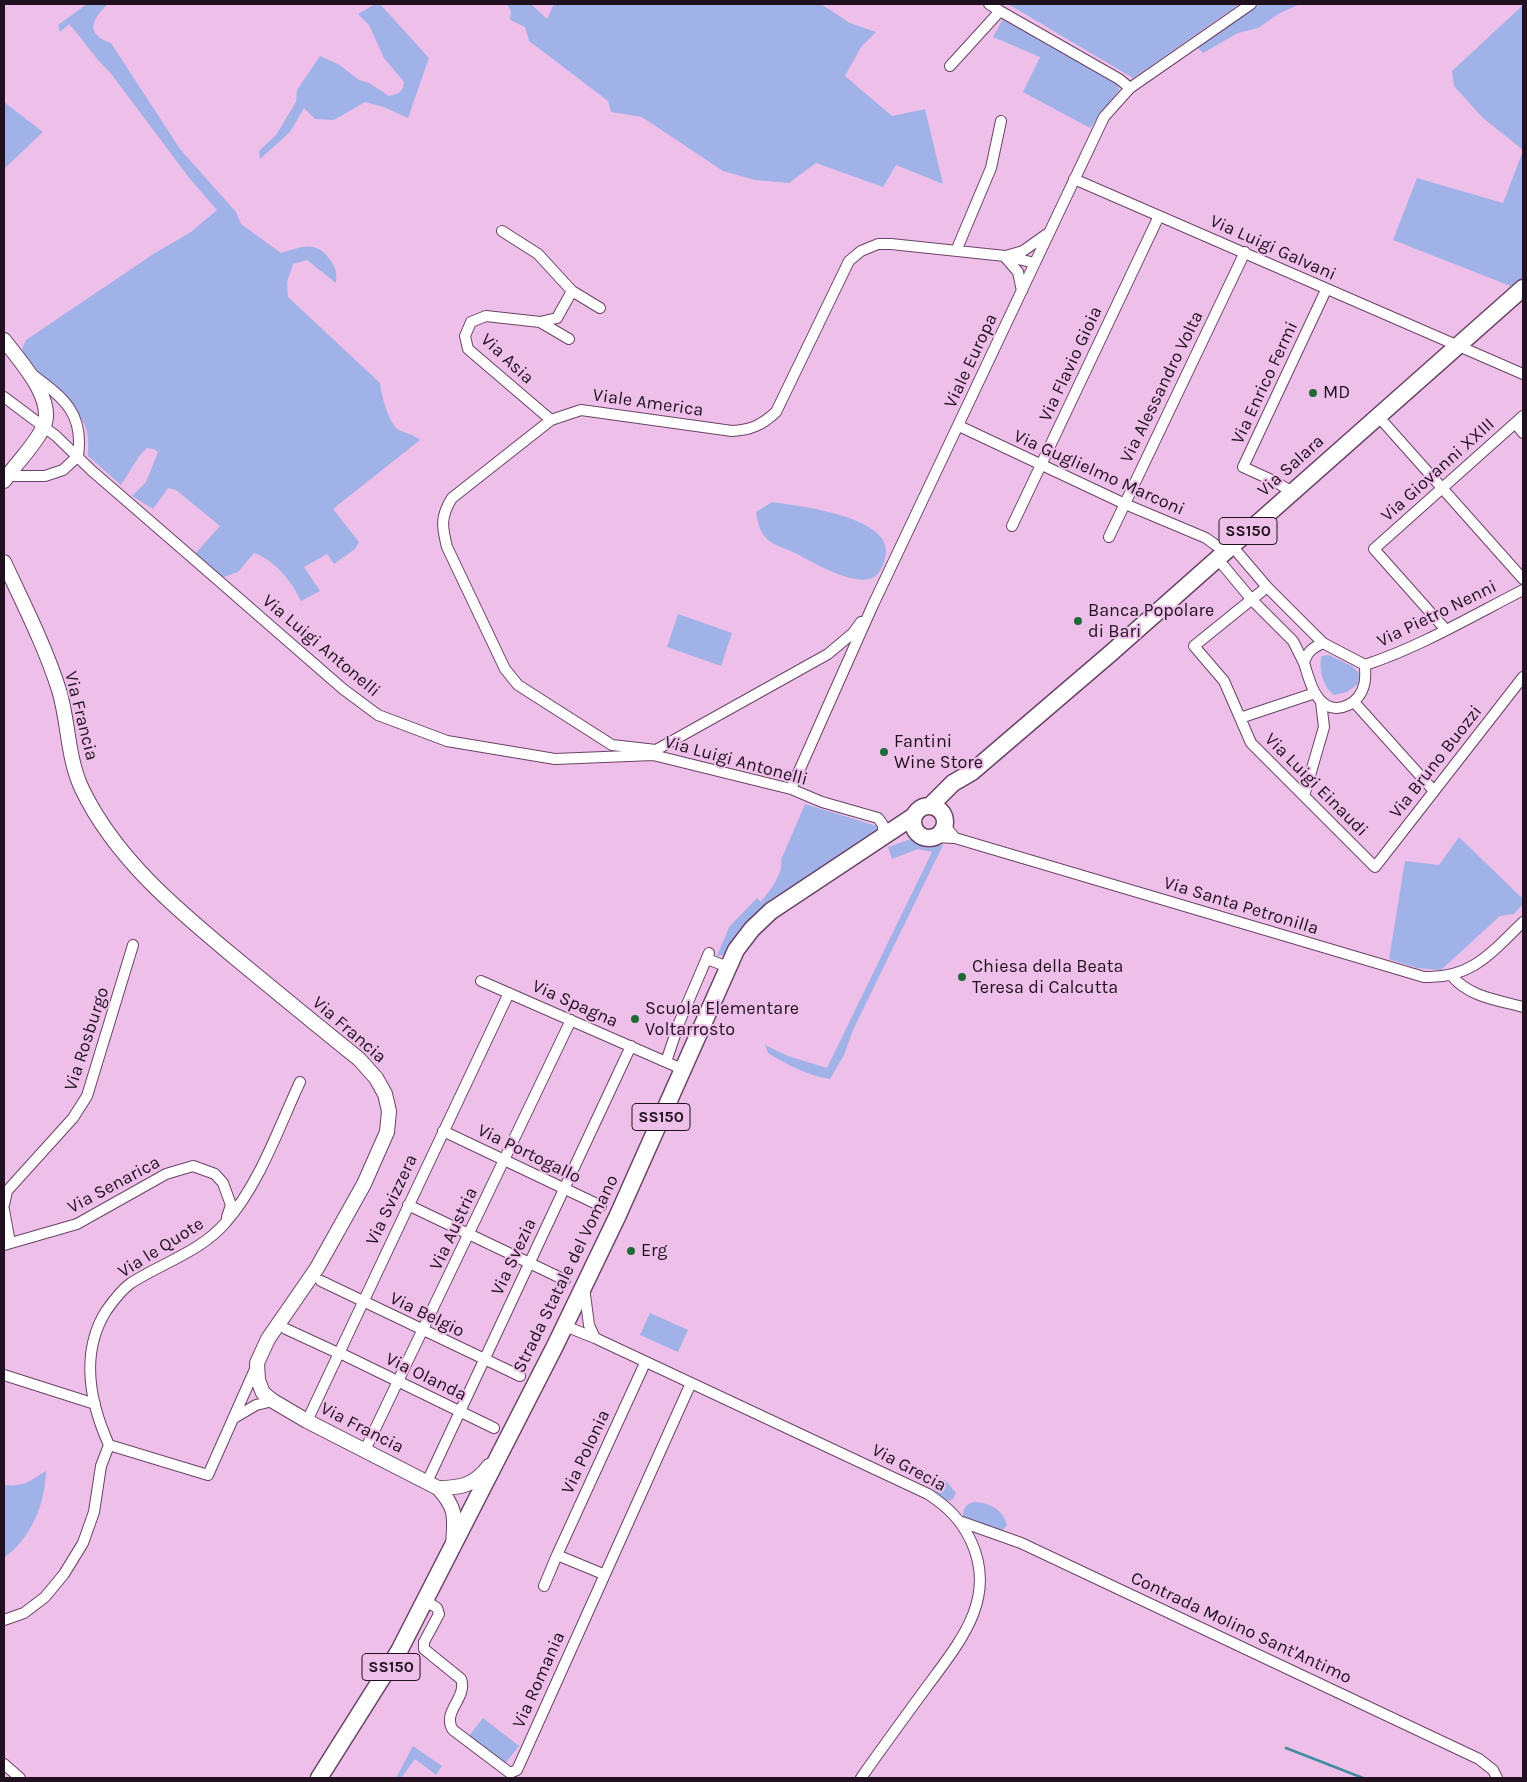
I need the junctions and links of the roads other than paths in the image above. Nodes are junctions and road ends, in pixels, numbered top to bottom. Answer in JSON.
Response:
{"nodes":[{"id":1,"x":989,"y":4,"type":"edge"},
{"id":2,"x":1251,"y":4,"type":"edge"},
{"id":3,"x":1000,"y":11,"type":"junction"},
{"id":4,"x":950,"y":66,"type":"dead end"},
{"id":5,"x":1130,"y":88,"type":"junction"},
{"id":6,"x":1001,"y":121,"type":"dead end"},
{"id":7,"x":1074,"y":179,"type":"junction"},
{"id":8,"x":1159,"y":216,"type":"junction"},
{"id":9,"x":502,"y":231,"type":"dead end"},
{"id":10,"x":1050,"y":232,"type":"junction"},
{"id":11,"x":956,"y":251,"type":"junction"},
{"id":12,"x":1245,"y":252,"type":"junction"},
{"id":13,"x":1004,"y":256,"type":"junction"},
{"id":14,"x":1035,"y":263,"type":"junction"},
{"id":15,"x":1523,"y":288,"type":"edge"},
{"id":16,"x":1326,"y":290,"type":"junction"},
{"id":17,"x":572,"y":291,"type":"junction"},
{"id":18,"x":1022,"y":291,"type":"junction"},
{"id":19,"x":600,"y":308,"type":"dead end"},
{"id":20,"x":540,"y":322,"type":"junction"},
{"id":21,"x":569,"y":339,"type":"dead end"},
{"id":22,"x":4,"y":340,"type":"edge"},
{"id":23,"x":1457,"y":346,"type":"junction"},
{"id":24,"x":27,"y":371,"type":"junction"},
{"id":25,"x":1523,"y":374,"type":"edge"},
{"id":26,"x":4,"y":397,"type":"edge"},
{"id":27,"x":1378,"y":416,"type":"junction"},
{"id":28,"x":1523,"y":416,"type":"edge"},
{"id":29,"x":551,"y":420,"type":"junction"},
{"id":30,"x":1515,"y":423,"type":"junction"},
{"id":31,"x":44,"y":426,"type":"junction"},
{"id":32,"x":958,"y":426,"type":"junction"},
{"id":33,"x":1523,"y":433,"type":"edge"},
{"id":34,"x":78,"y":456,"type":"junction"},
{"id":35,"x":1041,"y":465,"type":"junction"},
{"id":36,"x":5,"y":479,"type":"edge"},
{"id":37,"x":1441,"y":488,"type":"junction"},
{"id":38,"x":1292,"y":492,"type":"junction"},
{"id":39,"x":1125,"y":504,"type":"junction"},
{"id":40,"x":1012,"y":526,"type":"dead end"},
{"id":41,"x":1109,"y":537,"type":"dead end"},
{"id":42,"x":1225,"y":552,"type":"junction"},
{"id":43,"x":4,"y":562,"type":"edge"},
{"id":44,"x":1523,"y":579,"type":"edge"},
{"id":45,"x":1267,"y":587,"type":"junction"},
{"id":46,"x":1523,"y":590,"type":"edge"},
{"id":47,"x":1252,"y":600,"type":"junction"},
{"id":48,"x":872,"y":607,"type":"junction"},
{"id":49,"x":1446,"y":630,"type":"junction"},
{"id":50,"x":1322,"y":643,"type":"junction"},
{"id":51,"x":1304,"y":663,"type":"junction"},
{"id":52,"x":1365,"y":665,"type":"junction"},
{"id":53,"x":1523,"y":677,"type":"edge"},
{"id":54,"x":1318,"y":697,"type":"junction"},
{"id":55,"x":1354,"y":702,"type":"junction"},
{"id":56,"x":1240,"y":718,"type":"junction"},
{"id":57,"x":654,"y":753,"type":"junction"},
{"id":58,"x":790,"y":789,"type":"junction"},
{"id":59,"x":1434,"y":791,"type":"junction"},
{"id":60,"x":1304,"y":796,"type":"junction"},
{"id":61,"x":915,"y":824,"type":"junction"},
{"id":62,"x":942,"y":824,"type":"junction"},
{"id":63,"x":888,"y":835,"type":"junction"},
{"id":64,"x":1375,"y":867,"type":"joint"},
{"id":65,"x":1523,"y":922,"type":"edge"},
{"id":66,"x":133,"y":945,"type":"dead end"},
{"id":67,"x":728,"y":967,"type":"junction"},
{"id":68,"x":1452,"y":976,"type":"junction"},
{"id":69,"x":482,"y":981,"type":"dead end"},
{"id":70,"x":509,"y":993,"type":"junction"},
{"id":71,"x":1523,"y":1007,"type":"edge"},
{"id":72,"x":571,"y":1020,"type":"junction"},
{"id":73,"x":631,"y":1046,"type":"junction"},
{"id":74,"x":666,"y":1062,"type":"junction"},
{"id":75,"x":682,"y":1069,"type":"junction"},
{"id":76,"x":300,"y":1082,"type":"dead end"},
{"id":77,"x":443,"y":1131,"type":"junction"},
{"id":78,"x":504,"y":1159,"type":"junction"},
{"id":79,"x":565,"y":1189,"type":"junction"},
{"id":80,"x":4,"y":1205,"type":"edge"},
{"id":81,"x":408,"y":1205,"type":"junction"},
{"id":82,"x":601,"y":1206,"type":"dead end"},
{"id":83,"x":4,"y":1210,"type":"edge"},
{"id":84,"x":226,"y":1223,"type":"junction"},
{"id":85,"x":469,"y":1234,"type":"junction"},
{"id":86,"x":7,"y":1244,"type":"edge"},
{"id":87,"x":529,"y":1264,"type":"junction"},
{"id":88,"x":565,"y":1280,"type":"dead end"},
{"id":89,"x":321,"y":1281,"type":"dead end"},
{"id":90,"x":584,"y":1287,"type":"junction"},
{"id":91,"x":362,"y":1301,"type":"junction"},
{"id":92,"x":568,"y":1319,"type":"junction"},
{"id":93,"x":589,"y":1325,"type":"junction"},
{"id":94,"x":286,"y":1329,"type":"dead end"},
{"id":95,"x":424,"y":1331,"type":"junction"},
{"id":96,"x":595,"y":1338,"type":"junction"},
{"id":97,"x":341,"y":1354,"type":"junction"},
{"id":98,"x":484,"y":1360,"type":"junction"},
{"id":99,"x":258,"y":1363,"type":"junction"},
{"id":100,"x":645,"y":1363,"type":"junction"},
{"id":101,"x":4,"y":1375,"type":"edge"},
{"id":102,"x":520,"y":1376,"type":"dead end"},
{"id":103,"x":399,"y":1381,"type":"junction"},
{"id":104,"x":691,"y":1383,"type":"junction"},
{"id":105,"x":268,"y":1397,"type":"junction"},
{"id":106,"x":242,"y":1399,"type":"junction"},
{"id":107,"x":95,"y":1404,"type":"junction"},
{"id":108,"x":460,"y":1412,"type":"junction"},
{"id":109,"x":234,"y":1419,"type":"junction"},
{"id":110,"x":307,"y":1421,"type":"junction"},
{"id":111,"x":494,"y":1428,"type":"dead end"},
{"id":112,"x":109,"y":1445,"type":"junction"},
{"id":113,"x":504,"y":1447,"type":"junction"},
{"id":114,"x":365,"y":1450,"type":"junction"},
{"id":115,"x":442,"y":1489,"type":"junction"},
{"id":116,"x":474,"y":1505,"type":"junction"},
{"id":117,"x":962,"y":1522,"type":"junction"},
{"id":118,"x":452,"y":1549,"type":"junction"},
{"id":119,"x":557,"y":1555,"type":"junction"},
{"id":120,"x":603,"y":1574,"type":"junction"},
{"id":121,"x":544,"y":1586,"type":"dead end"},
{"id":122,"x":426,"y":1601,"type":"junction"},
{"id":123,"x":4,"y":1620,"type":"edge"},
{"id":124,"x":4,"y":1764,"type":"edge"},
{"id":125,"x":20,"y":1778,"type":"edge"},
{"id":126,"x":319,"y":1778,"type":"edge"},
{"id":127,"x":862,"y":1778,"type":"edge"},
{"id":128,"x":1497,"y":1778,"type":"edge"}],
"edges":[{"from":1,"to":3,"type":"street"},
{"from":2,"to":5,"type":"street","name":"Viale Europa"},
{"from":3,"to":4,"type":"street"},
{"from":3,"to":5,"type":"street"},
{"from":5,"to":7,"type":"street","name":"Viale Europa"},
{"from":6,"to":11,"type":"street"},
{"from":7,"to":8,"type":"street","name":"Via Luigi Galvani"},
{"from":7,"to":10,"type":"street","name":"Viale Europa"},
{"from":8,"to":12,"type":"street","name":"Via Luigi Galvani"},
{"from":8,"to":35,"type":"street","name":"Via Flavio Gioia"},
{"from":9,"to":17,"type":"street"},
{"from":10,"to":13,"type":"street"},
{"from":10,"to":14,"type":"street","name":"Viale Europa"},
{"from":11,"to":13,"type":"street","name":"Viale America"},
{"from":11,"to":29,"type":"street","name":"Viale America"},
{"from":12,"to":16,"type":"street","name":"Via Luigi Galvani"},
{"from":12,"to":39,"type":"street","name":"Via Alessandro Volta"},
{"from":13,"to":14,"type":"street","name":"Viale America"},
{"from":13,"to":18,"type":"street"},
{"from":14,"to":18,"type":"street","name":"Viale Europa"},
{"from":15,"to":23,"type":"main road","name":"Via Salara","number":"SS150"},
{"from":16,"to":23,"type":"street","name":"Via Luigi Galvani"},
{"from":16,"to":38,"type":"street","name":"Via Enrico Fermi"},
{"from":17,"to":19,"type":"street"},
{"from":17,"to":20,"type":"street"},
{"from":18,"to":32,"type":"street","name":"Viale Europa"},
{"from":20,"to":21,"type":"street","name":"Via Asia"},
{"from":20,"to":29,"type":"street","name":"Via Asia"},
{"from":22,"to":24,"type":"main road"},
{"from":23,"to":25,"type":"street","name":"Via Luigi Galvani"},
{"from":23,"to":27,"type":"main road","name":"Via Salara","number":"SS150"},
{"from":24,"to":31,"type":"main road"},
{"from":24,"to":34,"type":"street"},
{"from":26,"to":31,"type":"street","name":"Via Luigi Antonelli"},
{"from":27,"to":37,"type":"street"},
{"from":27,"to":38,"type":"main road","name":"Via Salara","number":"SS150"},
{"from":28,"to":30,"type":"street","name":"Via Giovanni XXIII"},
{"from":29,"to":57,"type":"street","name":"Viale America"},
{"from":30,"to":33,"type":"street"},
{"from":30,"to":37,"type":"street","name":"Via Giovanni XXIII"},
{"from":31,"to":34,"type":"street","name":"Via Luigi Antonelli"},
{"from":31,"to":36,"type":"main road"},
{"from":32,"to":35,"type":"street","name":"Via Guglielmo Marconi"},
{"from":32,"to":48,"type":"street","name":"Viale Europa"},
{"from":34,"to":36,"type":"street"},
{"from":34,"to":57,"type":"street","name":"Via Luigi Antonelli"},
{"from":35,"to":39,"type":"street","name":"Via Guglielmo Marconi"},
{"from":35,"to":40,"type":"street","name":"Via Flavio Gioia"},
{"from":37,"to":44,"type":"street"},
{"from":37,"to":49,"type":"street","name":"Via Giovanni XXIII"},
{"from":38,"to":42,"type":"main road","name":"Via Salara","number":"SS150"},
{"from":39,"to":41,"type":"street","name":"Via Alessandro Volta"},
{"from":39,"to":42,"type":"street","name":"Via Guglielmo Marconi"},
{"from":42,"to":45,"type":"street"},
{"from":42,"to":47,"type":"street"},
{"from":42,"to":62,"type":"main road","name":"Via Salara","number":"SS150"},
{"from":43,"to":99,"type":"main road","name":"Via Francia"},
{"from":45,"to":47,"type":"street"},
{"from":45,"to":50,"type":"street"},
{"from":46,"to":49,"type":"street","name":"Via Pietro Nenni"},
{"from":47,"to":51,"type":"street"},
{"from":47,"to":56,"type":"street","name":"Via Luigi Einaudi"},
{"from":48,"to":57,"type":"street"},
{"from":48,"to":58,"type":"street","name":"Viale Europa"},
{"from":49,"to":52,"type":"street","name":"Via Pietro Nenni"},
{"from":50,"to":51,"type":"street"},
{"from":50,"to":52,"type":"street"},
{"from":51,"to":54,"type":"street"},
{"from":52,"to":55,"type":"street"},
{"from":53,"to":59,"type":"street","name":"Via Bruno Buozzi"},
{"from":54,"to":55,"type":"street"},
{"from":54,"to":56,"type":"street"},
{"from":54,"to":60,"type":"street"},
{"from":55,"to":59,"type":"street"},
{"from":56,"to":60,"type":"street","name":"Via Luigi Einaudi"},
{"from":57,"to":58,"type":"street","name":"Via Luigi Antonelli"},
{"from":58,"to":63,"type":"street","name":"Via Luigi Antonelli"},
{"from":59,"to":64,"type":"street","name":"Via Bruno Buozzi"},
{"from":60,"to":64,"type":"street","name":"Via Luigi Einaudi"},
{"from":61,"to":62,"type":"main road"},
{"from":61,"to":62,"type":"main road","name":"Via Salara"},
{"from":61,"to":63,"type":"main road","name":"Strada Statale del Vomano","number":"SS150"},
{"from":62,"to":68,"type":"street","name":"Via Santa Petronilla"},
{"from":63,"to":67,"type":"main road","name":"Strada Statale del Vomano","number":"SS150"},
{"from":65,"to":68,"type":"street","name":"Via Santa Petronilla"},
{"from":66,"to":80,"type":"street","name":"Via Rosburgo"},
{"from":67,"to":74,"type":"street"},
{"from":67,"to":75,"type":"main road","name":"Strada Statale del Vomano","number":"SS150"},
{"from":68,"to":71,"type":"street"},
{"from":69,"to":70,"type":"street","name":"Via Spagna"},
{"from":70,"to":72,"type":"street","name":"Via Spagna"},
{"from":70,"to":77,"type":"street","name":"Via Svizzera"},
{"from":72,"to":73,"type":"street","name":"Via Spagna"},
{"from":72,"to":78,"type":"street","name":"Via Austria"},
{"from":73,"to":74,"type":"street","name":"Via Spagna"},
{"from":73,"to":79,"type":"street","name":"Via Svezia"},
{"from":74,"to":75,"type":"street","name":"Via Spagna"},
{"from":75,"to":90,"type":"main road","name":"Strada Statale del Vomano","number":"SS150"},
{"from":76,"to":84,"type":"street","name":"Via le Quote"},
{"from":77,"to":78,"type":"street","name":"Via Portogallo"},
{"from":77,"to":81,"type":"street","name":"Via Svizzera"},
{"from":78,"to":79,"type":"street","name":"Via Portogallo"},
{"from":78,"to":85,"type":"street","name":"Via Austria"},
{"from":79,"to":82,"type":"street","name":"Via Portogallo"},
{"from":79,"to":87,"type":"street","name":"Via Svezia"},
{"from":81,"to":85,"type":"street"},
{"from":81,"to":91,"type":"street","name":"Via Svizzera"},
{"from":83,"to":86,"type":"street"},
{"from":84,"to":86,"type":"street","name":"Via Senarica"},
{"from":84,"to":107,"type":"street","name":"Via le Quote"},
{"from":85,"to":87,"type":"street"},
{"from":85,"to":95,"type":"street","name":"Via Austria"},
{"from":87,"to":88,"type":"street"},
{"from":87,"to":98,"type":"street","name":"Via Svezia"},
{"from":89,"to":91,"type":"street","name":"Via Belgio"},
{"from":90,"to":92,"type":"main road","name":"Strada Statale del Vomano","number":"SS150"},
{"from":90,"to":93,"type":"street"},
{"from":91,"to":95,"type":"street","name":"Via Belgio"},
{"from":91,"to":97,"type":"street","name":"Via Svizzera"},
{"from":92,"to":93,"type":"street"},
{"from":92,"to":96,"type":"street","name":"Via Grecia"},
{"from":92,"to":113,"type":"main road","name":"Strada Statale del Vomano","number":"SS150"},
{"from":93,"to":96,"type":"street"},
{"from":94,"to":97,"type":"street","name":"Via Olanda"},
{"from":95,"to":98,"type":"street","name":"Via Belgio"},
{"from":95,"to":103,"type":"street","name":"Via Austria"},
{"from":96,"to":100,"type":"street","name":"Via Grecia"},
{"from":97,"to":103,"type":"street","name":"Via Olanda"},
{"from":97,"to":110,"type":"street","name":"Via Svizzera"},
{"from":98,"to":102,"type":"street","name":"Via Belgio"},
{"from":98,"to":108,"type":"street","name":"Via Svezia"},
{"from":99,"to":105,"type":"main road"},
{"from":99,"to":106,"type":"street"},
{"from":100,"to":104,"type":"street","name":"Via Grecia"},
{"from":100,"to":119,"type":"street","name":"Via Polonia"},
{"from":101,"to":107,"type":"street"},
{"from":103,"to":108,"type":"street","name":"Via Olanda"},
{"from":103,"to":114,"type":"street","name":"Via Austria"},
{"from":104,"to":117,"type":"street","name":"Via Grecia"},
{"from":104,"to":120,"type":"street","name":"Via Romania"},
{"from":105,"to":106,"type":"street"},
{"from":105,"to":109,"type":"street"},
{"from":105,"to":110,"type":"main road","name":"Via Francia"},
{"from":106,"to":109,"type":"street"},
{"from":107,"to":112,"type":"street","name":"Via le Quote"},
{"from":108,"to":111,"type":"street","name":"Via Olanda"},
{"from":108,"to":115,"type":"street","name":"Via Svezia"},
{"from":109,"to":112,"type":"street"},
{"from":110,"to":114,"type":"main road","name":"Via Francia"},
{"from":112,"to":123,"type":"street"},
{"from":113,"to":115,"type":"main road"},
{"from":113,"to":116,"type":"main road","name":"Strada Statale del Vomano","number":"SS150"},
{"from":114,"to":115,"type":"main road","name":"Via Francia"},
{"from":115,"to":116,"type":"main road","name":"Via Francia"},
{"from":115,"to":118,"type":"main road"},
{"from":116,"to":118,"type":"main road","name":"Strada Statale del Vomano","number":"SS150"},
{"from":117,"to":127,"type":"street","name":"Via Grecia"},
{"from":117,"to":128,"type":"street","name":"Contrada Molino Sant'Antimo"},
{"from":118,"to":122,"type":"main road","name":"Strada Statale del Vomano","number":"SS150"},
{"from":119,"to":120,"type":"street"},
{"from":119,"to":121,"type":"street","name":"Via Polonia"},
{"from":120,"to":122,"type":"street","name":"Via Romania"},
{"from":122,"to":126,"type":"main road","name":"Strada Statale del Vomano","number":"SS150"},
{"from":124,"to":125,"type":"street"}]}
